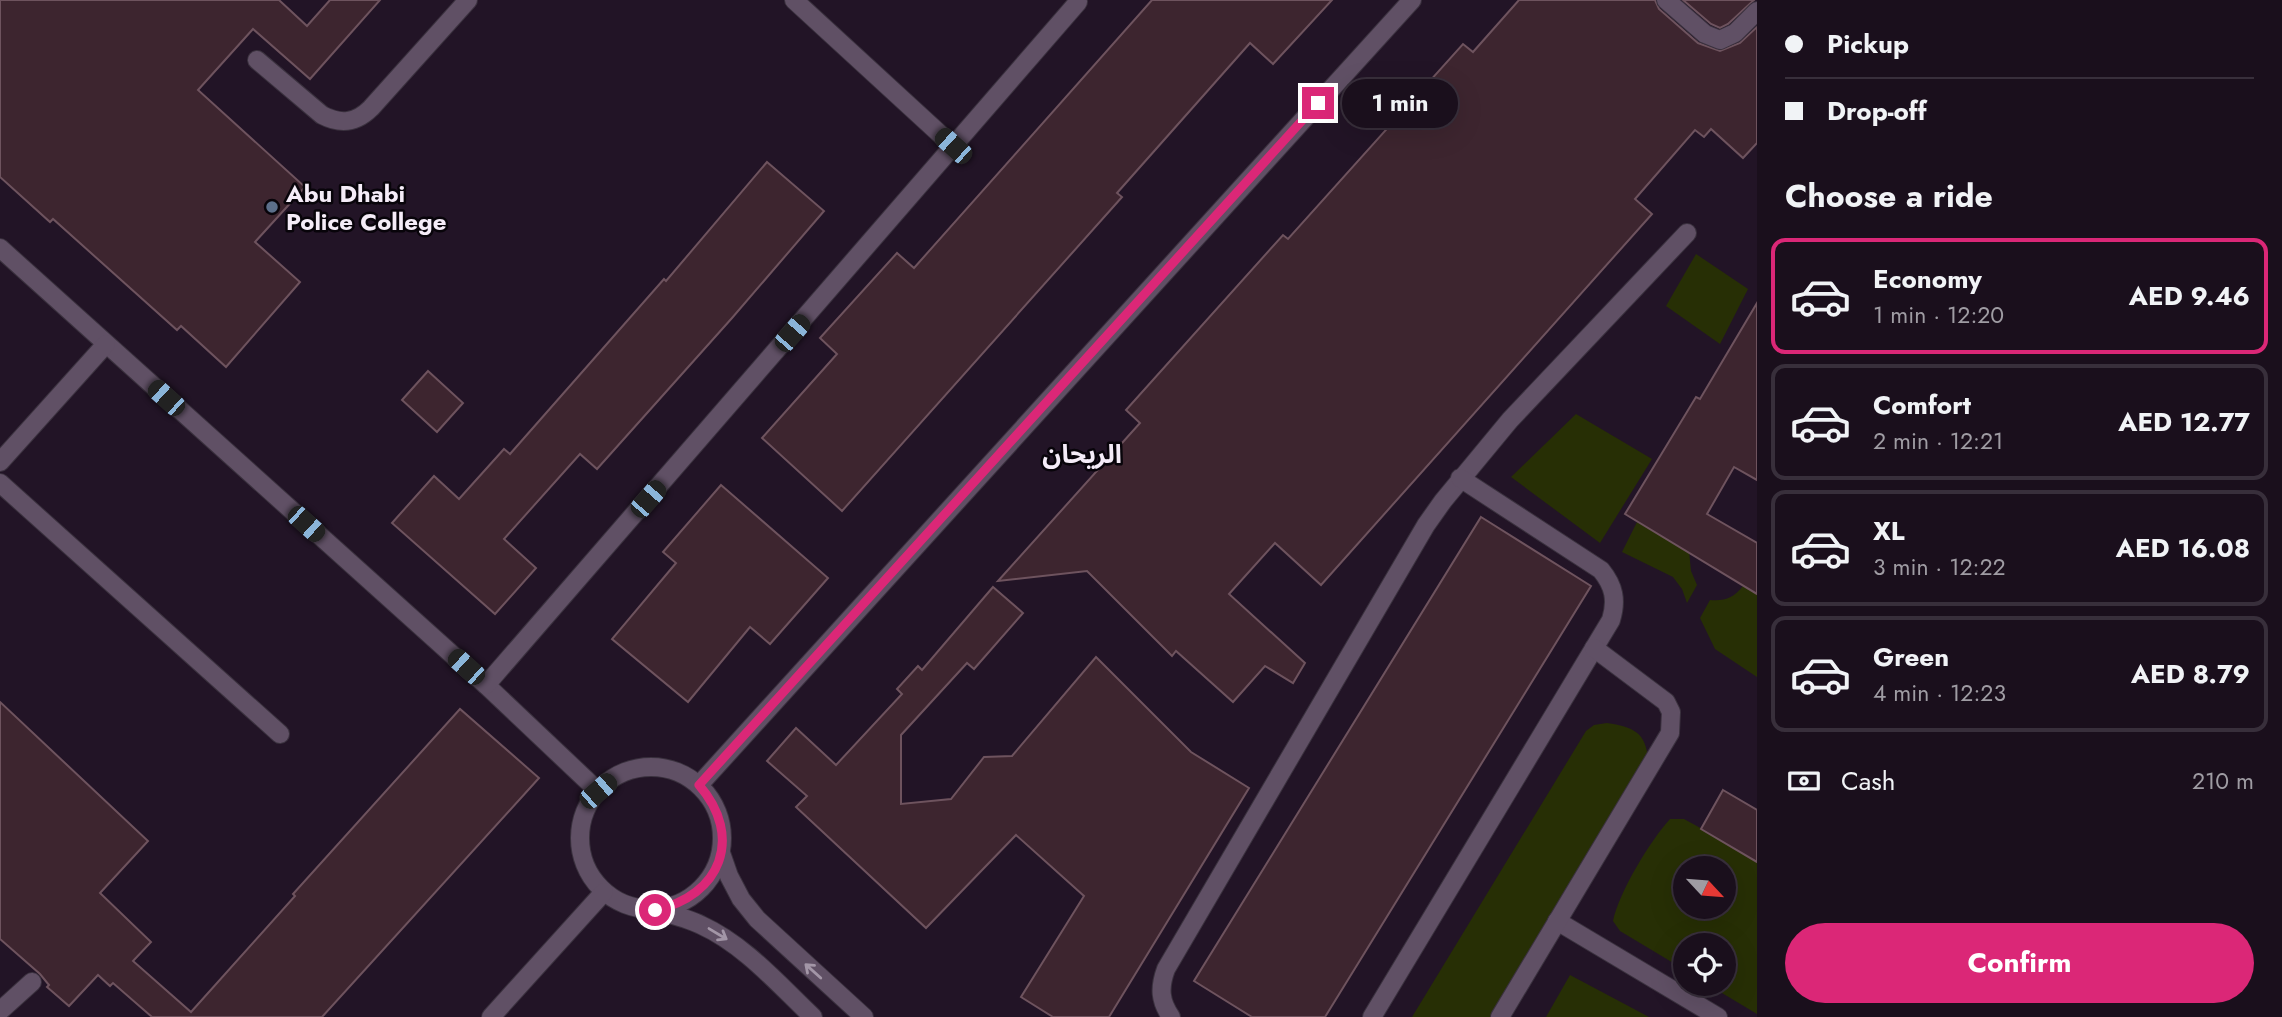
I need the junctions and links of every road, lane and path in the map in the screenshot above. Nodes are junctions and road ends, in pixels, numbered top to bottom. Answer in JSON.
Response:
{"nodes":[{"id":1,"x":468,"y":0,"type":"edge"},
{"id":2,"x":794,"y":0,"type":"edge"},
{"id":3,"x":1412,"y":0,"type":"edge"},
{"id":4,"x":1666,"y":0,"type":"edge"},
{"id":5,"x":1078,"y":2,"type":"dead end"},
{"id":6,"x":1757,"y":11,"type":"edge"},
{"id":7,"x":257,"y":60,"type":"dead end"},
{"id":8,"x":953,"y":146,"type":"junction"},
{"id":9,"x":1687,"y":233,"type":"dead end"},
{"id":10,"x":0,"y":248,"type":"edge"},
{"id":11,"x":106,"y":344,"type":"junction"},
{"id":12,"x":0,"y":462,"type":"edge"},
{"id":13,"x":1460,"y":478,"type":"junction"},
{"id":14,"x":0,"y":483,"type":"edge"},
{"id":15,"x":1594,"y":648,"type":"junction"},
{"id":16,"x":486,"y":685,"type":"junction"},
{"id":17,"x":280,"y":734,"type":"dead end"},
{"id":18,"x":699,"y":785,"type":"junction"},
{"id":19,"x":598,"y":791,"type":"junction"},
{"id":20,"x":721,"y":853,"type":"junction"},
{"id":21,"x":604,"y":892,"type":"junction"},
{"id":22,"x":655,"y":910,"type":"junction"},
{"id":23,"x":1557,"y":922,"type":"junction"},
{"id":24,"x":32,"y":982,"type":"dead end"},
{"id":25,"x":0,"y":1011,"type":"edge"},
{"id":26,"x":491,"y":1017,"type":"edge"},
{"id":27,"x":813,"y":1017,"type":"edge"},
{"id":28,"x":864,"y":1017,"type":"edge"},
{"id":29,"x":1171,"y":1017,"type":"edge"},
{"id":30,"x":1372,"y":1017,"type":"edge"},
{"id":31,"x":1500,"y":1017,"type":"edge"},
{"id":32,"x":1718,"y":1017,"type":"edge"}],
"edges":[{"from":1,"to":7,"type":"lane"},
{"from":2,"to":8,"type":"lane"},
{"from":3,"to":18,"type":"lane"},
{"from":4,"to":6,"type":"lane"},
{"from":5,"to":8,"type":"lane"},
{"from":8,"to":16,"type":"lane"},
{"from":9,"to":13,"type":"lane"},
{"from":10,"to":11,"type":"lane"},
{"from":11,"to":12,"type":"lane"},
{"from":11,"to":16,"type":"lane"},
{"from":13,"to":15,"type":"lane"},
{"from":13,"to":29,"type":"lane"},
{"from":14,"to":17,"type":"lane"},
{"from":15,"to":23,"type":"lane"},
{"from":15,"to":30,"type":"lane"},
{"from":16,"to":19,"type":"lane"},
{"from":18,"to":19,"type":"lane"},
{"from":18,"to":20,"type":"lane"},
{"from":19,"to":21,"type":"lane"},
{"from":20,"to":22,"type":"lane"},
{"from":28,"to":20,"type":"lane","one_way":true},
{"from":21,"to":22,"type":"lane"},
{"from":21,"to":26,"type":"lane"},
{"from":22,"to":27,"type":"lane","one_way":true},
{"from":23,"to":31,"type":"lane"},
{"from":23,"to":32,"type":"lane"},
{"from":24,"to":25,"type":"lane"}]}
